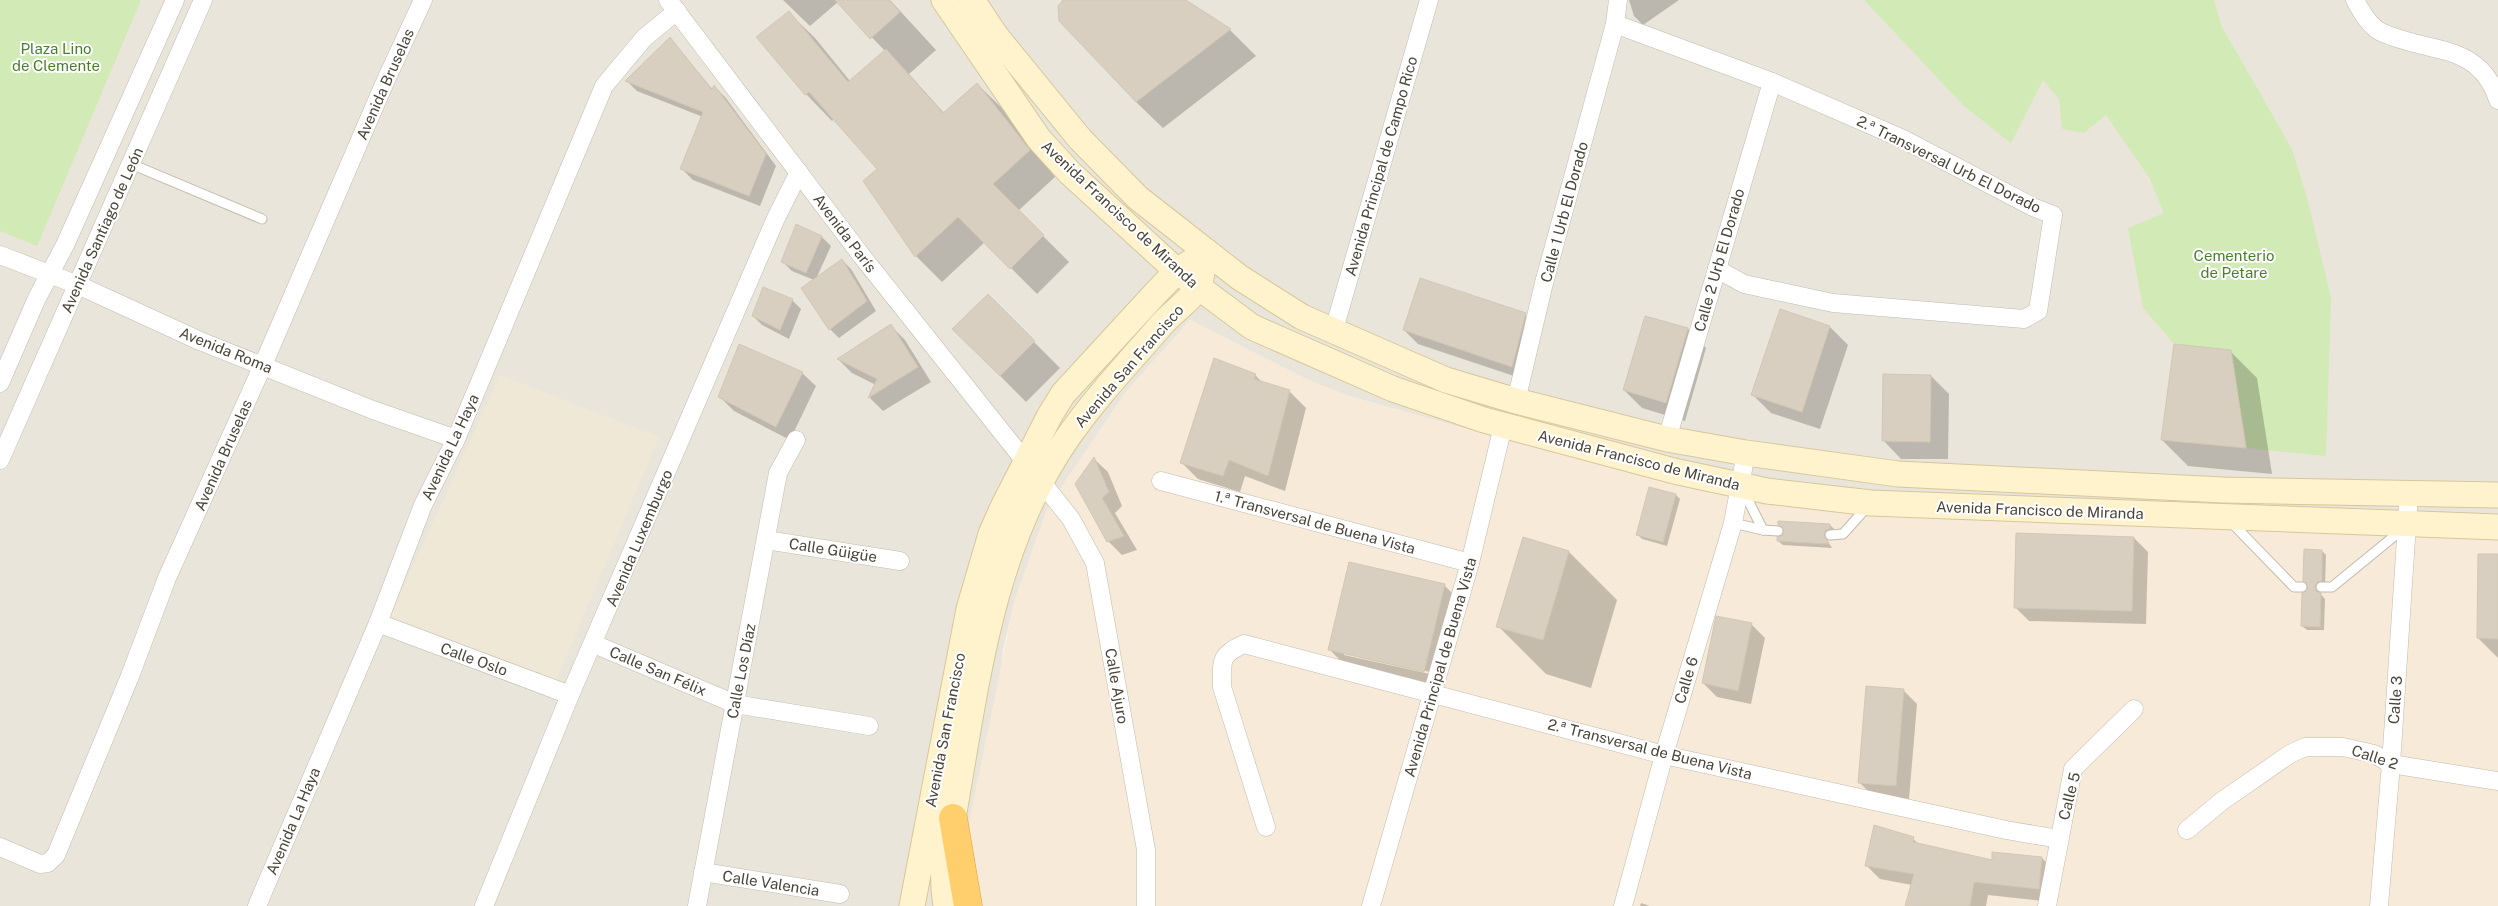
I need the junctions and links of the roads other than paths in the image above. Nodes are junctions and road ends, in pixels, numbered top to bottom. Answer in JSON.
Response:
{"nodes":[{"id":1,"x":175,"y":0,"type":"edge"},
{"id":2,"x":203,"y":0,"type":"edge"},
{"id":3,"x":423,"y":0,"type":"edge"},
{"id":4,"x":944,"y":0,"type":"edge"},
{"id":5,"x":972,"y":0,"type":"edge"},
{"id":6,"x":1429,"y":0,"type":"edge"},
{"id":7,"x":1618,"y":0,"type":"edge"},
{"id":8,"x":2355,"y":0,"type":"edge"},
{"id":9,"x":673,"y":6,"type":"edge"},
{"id":10,"x":1615,"y":24,"type":"junction"},
{"id":11,"x":1772,"y":82,"type":"junction"},
{"id":12,"x":2498,"y":100,"type":"edge"},
{"id":13,"x":131,"y":164,"type":"junction"},
{"id":14,"x":799,"y":172,"type":"junction"},
{"id":15,"x":262,"y":219,"type":"dead end"},
{"id":16,"x":1208,"y":252,"type":"junction"},
{"id":17,"x":0,"y":255,"type":"edge"},
{"id":18,"x":1717,"y":269,"type":"junction"},
{"id":19,"x":1178,"y":271,"type":"junction"},
{"id":20,"x":49,"y":274,"type":"junction"},
{"id":21,"x":78,"y":285,"type":"junction"},
{"id":22,"x":1198,"y":288,"type":"junction"},
{"id":23,"x":1333,"y":333,"type":"junction"},
{"id":24,"x":263,"y":365,"type":"junction"},
{"id":25,"x":0,"y":383,"type":"edge"},
{"id":26,"x":1516,"y":400,"type":"junction"},
{"id":27,"x":1504,"y":426,"type":"junction"},
{"id":28,"x":456,"y":438,"type":"junction"},
{"id":29,"x":1667,"y":439,"type":"junction"},
{"id":30,"x":796,"y":440,"type":"dead end"},
{"id":31,"x":1746,"y":453,"type":"junction"},
{"id":32,"x":0,"y":460,"type":"edge"},
{"id":33,"x":1025,"y":463,"type":"junction"},
{"id":34,"x":1161,"y":481,"type":"dead end"},
{"id":35,"x":1041,"y":482,"type":"junction"},
{"id":36,"x":1741,"y":485,"type":"junction"},
{"id":37,"x":2409,"y":494,"type":"junction"},
{"id":38,"x":2498,"y":495,"type":"edge"},
{"id":39,"x":1871,"y":503,"type":"junction"},
{"id":40,"x":2227,"y":517,"type":"junction"},
{"id":41,"x":1733,"y":523,"type":"junction"},
{"id":42,"x":2407,"y":525,"type":"junction"},
{"id":43,"x":2498,"y":527,"type":"edge"},
{"id":44,"x":1763,"y":530,"type":"junction"},
{"id":45,"x":1778,"y":531,"type":"dead end"},
{"id":46,"x":1830,"y":535,"type":"dead end"},
{"id":47,"x":766,"y":540,"type":"junction"},
{"id":48,"x":900,"y":561,"type":"dead end"},
{"id":49,"x":1470,"y":563,"type":"junction"},
{"id":50,"x":2302,"y":587,"type":"dead end"},
{"id":51,"x":2321,"y":587,"type":"dead end"},
{"id":52,"x":378,"y":623,"type":"junction"},
{"id":53,"x":594,"y":644,"type":"junction"},
{"id":54,"x":570,"y":695,"type":"junction"},
{"id":55,"x":1433,"y":695,"type":"junction"},
{"id":56,"x":735,"y":704,"type":"junction"},
{"id":57,"x":2134,"y":709,"type":"dead end"},
{"id":58,"x":869,"y":726,"type":"dead end"},
{"id":59,"x":1664,"y":755,"type":"junction"},
{"id":60,"x":2391,"y":764,"type":"junction"},
{"id":61,"x":2498,"y":781,"type":"edge"},
{"id":62,"x":953,"y":818,"type":"junction"},
{"id":63,"x":1266,"y":827,"type":"dead end"},
{"id":64,"x":2187,"y":830,"type":"dead end"},
{"id":65,"x":2059,"y":839,"type":"junction"},
{"id":66,"x":0,"y":847,"type":"edge"},
{"id":67,"x":703,"y":872,"type":"junction"},
{"id":68,"x":840,"y":894,"type":"dead end"},
{"id":69,"x":257,"y":906,"type":"edge"},
{"id":70,"x":484,"y":906,"type":"edge"},
{"id":71,"x":697,"y":906,"type":"edge"},
{"id":72,"x":912,"y":906,"type":"edge"},
{"id":73,"x":946,"y":906,"type":"edge"},
{"id":74,"x":968,"y":906,"type":"edge"},
{"id":75,"x":1146,"y":906,"type":"edge"},
{"id":76,"x":1371,"y":906,"type":"edge"},
{"id":77,"x":1622,"y":906,"type":"edge"},
{"id":78,"x":2047,"y":906,"type":"edge"},
{"id":79,"x":2379,"y":906,"type":"edge"}],
"edges":[{"from":1,"to":20,"type":"street","name":"Avenida Santiago de León"},
{"from":2,"to":13,"type":"street","name":"Avenida Santiago de León"},
{"from":3,"to":24,"type":"street","name":"Avenida Bruselas"},
{"from":4,"to":19,"type":"main road","name":"Avenida Francisco de Miranda"},
{"from":5,"to":16,"type":"main road","name":"Avenida Francisco de Miranda"},
{"from":6,"to":23,"type":"street","name":"Avenida Principal de Campo Rico"},
{"from":7,"to":10,"type":"street","name":"Calle 1 Urb El Dorado"},
{"from":8,"to":12,"type":"street"},
{"from":9,"to":14,"type":"street","name":"Avenida París"},
{"from":9,"to":28,"type":"street","name":"Avenida La Haya"},
{"from":10,"to":11,"type":"street","name":"2.ª Transversal Urb El Dorado"},
{"from":10,"to":26,"type":"street","name":"Calle 1 Urb El Dorado"},
{"from":11,"to":18,"type":"street","name":"Calle 2 Urb El Dorado"},
{"from":11,"to":18,"type":"street","name":"2.ª Transversal Urb El Dorado"},
{"from":13,"to":15,"type":"lane"},
{"from":13,"to":21,"type":"street","name":"Avenida Santiago de León"},
{"from":14,"to":33,"type":"street","name":"Avenida París"},
{"from":14,"to":53,"type":"street","name":"Avenida Luxemburgo"},
{"from":16,"to":19,"type":"main road","name":"Avenida San Francisco"},
{"from":16,"to":22,"type":"main road"},
{"from":16,"to":23,"type":"main road","name":"Avenida Francisco de Miranda"},
{"from":17,"to":20,"type":"street","name":"Avenida Roma"},
{"from":18,"to":29,"type":"street","name":"Calle 2 Urb El Dorado"},
{"from":19,"to":22,"type":"main road","name":"Avenida Francisco de Miranda"},
{"from":19,"to":33,"type":"main road","name":"Avenida San Francisco"},
{"from":20,"to":21,"type":"street","name":"Avenida Roma"},
{"from":20,"to":25,"type":"street","name":"Avenida Santiago de León"},
{"from":21,"to":24,"type":"street","name":"Avenida Roma"},
{"from":21,"to":32,"type":"street","name":"Avenida Santiago de León"},
{"from":22,"to":27,"type":"main road","name":"Avenida Francisco de Miranda"},
{"from":22,"to":35,"type":"main road","name":"Avenida San Francisco"},
{"from":23,"to":26,"type":"main road","name":"Avenida Francisco de Miranda"},
{"from":24,"to":28,"type":"street","name":"Avenida Roma"},
{"from":24,"to":66,"type":"street","name":"Avenida Bruselas"},
{"from":26,"to":29,"type":"main road","name":"Avenida Francisco de Miranda"},
{"from":27,"to":36,"type":"main road","name":"Avenida Francisco de Miranda"},
{"from":27,"to":49,"type":"street","name":"Avenida Principal de Buena Vista"},
{"from":28,"to":52,"type":"street","name":"Avenida La Haya"},
{"from":29,"to":31,"type":"main road","name":"Avenida Francisco de Miranda"},
{"from":30,"to":47,"type":"street","name":"Calle Los Díaz"},
{"from":31,"to":36,"type":"street","name":"Calle 6"},
{"from":31,"to":37,"type":"main road","name":"Avenida Francisco de Miranda"},
{"from":33,"to":35,"type":"street","name":"Avenida París"},
{"from":33,"to":72,"type":"main road","name":"Avenida San Francisco"},
{"from":34,"to":49,"type":"street","name":"1.ª Transversal de Buena Vista"},
{"from":35,"to":62,"type":"main road","name":"Avenida San Francisco"},
{"from":35,"to":75,"type":"street","name":"Calle Ajuro"},
{"from":36,"to":39,"type":"main road","name":"Avenida Francisco de Miranda"},
{"from":36,"to":41,"type":"street","name":"Calle 6"},
{"from":36,"to":44,"type":"lane"},
{"from":37,"to":38,"type":"main road","name":"Avenida Francisco de Miranda"},
{"from":37,"to":42,"type":"street","name":"Calle 3"},
{"from":39,"to":40,"type":"main road","name":"Avenida Francisco de Miranda"},
{"from":39,"to":46,"type":"lane"},
{"from":40,"to":42,"type":"main road","name":"Avenida Francisco de Miranda"},
{"from":40,"to":50,"type":"lane"},
{"from":41,"to":44,"type":"lane"},
{"from":41,"to":59,"type":"street","name":"Calle 6"},
{"from":42,"to":43,"type":"main road","name":"Avenida Francisco de Miranda"},
{"from":42,"to":51,"type":"lane"},
{"from":42,"to":60,"type":"street","name":"Calle 3"},
{"from":44,"to":45,"type":"lane"},
{"from":47,"to":48,"type":"street","name":"Calle Güigüe"},
{"from":47,"to":56,"type":"street","name":"Calle Los Díaz"},
{"from":49,"to":55,"type":"street","name":"Avenida Principal de Buena Vista"},
{"from":52,"to":54,"type":"street","name":"Calle Oslo"},
{"from":52,"to":69,"type":"street","name":"Avenida La Haya"},
{"from":53,"to":54,"type":"street","name":"Avenida Luxemburgo"},
{"from":53,"to":56,"type":"street","name":"Calle San Félix"},
{"from":54,"to":70,"type":"street","name":"Avenida Luxemburgo"},
{"from":55,"to":59,"type":"street","name":"2.ª Transversal de Buena Vista"},
{"from":55,"to":63,"type":"street","name":"2.ª Transversal de Buena Vista"},
{"from":55,"to":76,"type":"street","name":"Avenida Principal de Buena Vista"},
{"from":56,"to":58,"type":"street","name":"Calle San Félix"},
{"from":56,"to":67,"type":"street","name":"Calle Los Díaz"},
{"from":57,"to":65,"type":"street","name":"Calle 5"},
{"from":59,"to":65,"type":"street","name":"2.ª Transversal de Buena Vista"},
{"from":59,"to":77,"type":"street","name":"Calle 6"},
{"from":60,"to":61,"type":"street","name":"Calle 2"},
{"from":60,"to":64,"type":"street","name":"Calle 2"},
{"from":60,"to":79,"type":"street","name":"Calle 3"},
{"from":62,"to":73,"type":"main road","name":"Avenida San Francisco"},
{"from":62,"to":74,"type":"highway"},
{"from":65,"to":78,"type":"street","name":"Calle 5"},
{"from":67,"to":68,"type":"street","name":"Calle Valencia"},
{"from":67,"to":71,"type":"street","name":"Calle Los Díaz"}]}
